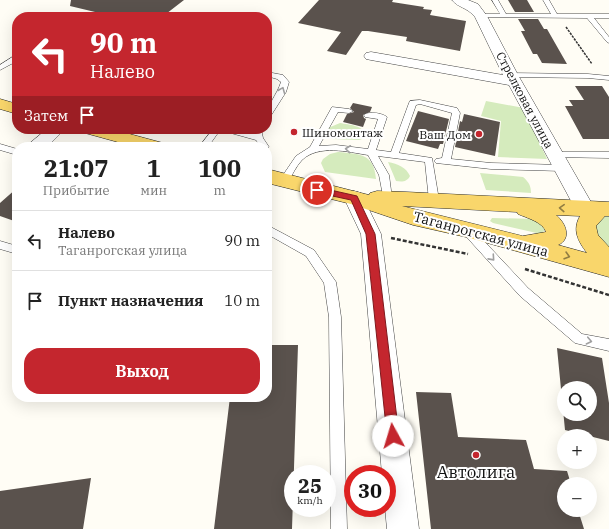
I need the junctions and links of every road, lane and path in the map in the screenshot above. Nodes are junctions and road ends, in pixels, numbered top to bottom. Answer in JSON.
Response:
{"nodes":[{"id":1,"x":458,"y":0,"type":"edge"},
{"id":2,"x":496,"y":0,"type":"edge"},
{"id":3,"x":546,"y":0,"type":"edge"},
{"id":4,"x":481,"y":16,"type":"junction"},
{"id":5,"x":504,"y":16,"type":"junction"},
{"id":6,"x":537,"y":16,"type":"junction"},
{"id":7,"x":555,"y":16,"type":"junction"},
{"id":8,"x":589,"y":16,"type":"junction"},
{"id":9,"x":609,"y":16,"type":"edge"},
{"id":10,"x":609,"y":41,"type":"edge"},
{"id":11,"x":371,"y":56,"type":"dead end"},
{"id":12,"x":12,"y":61,"type":"edge"},
{"id":13,"x":0,"y":68,"type":"edge"},
{"id":14,"x":272,"y":76,"type":"edge"},
{"id":15,"x":512,"y":78,"type":"junction"},
{"id":16,"x":605,"y":78,"type":"edge"},
{"id":17,"x":0,"y":104,"type":"edge"},
{"id":18,"x":272,"y":107,"type":"edge"},
{"id":19,"x":12,"y":108,"type":"edge"},
{"id":20,"x":349,"y":111,"type":"dead end"},
{"id":21,"x":368,"y":115,"type":"dead end"},
{"id":22,"x":51,"y":134,"type":"edge"},
{"id":23,"x":109,"y":134,"type":"edge"},
{"id":24,"x":213,"y":134,"type":"edge"},
{"id":25,"x":42,"y":142,"type":"edge"},
{"id":26,"x":139,"y":142,"type":"edge"},
{"id":27,"x":207,"y":142,"type":"edge"},
{"id":28,"x":0,"y":147,"type":"edge"},
{"id":29,"x":313,"y":149,"type":"junction"},
{"id":30,"x":12,"y":151,"type":"edge"},
{"id":31,"x":371,"y":152,"type":"junction"},
{"id":32,"x":394,"y":155,"type":"junction"},
{"id":33,"x":609,"y":155,"type":"edge"},
{"id":34,"x":430,"y":160,"type":"junction"},
{"id":35,"x":559,"y":161,"type":"junction"},
{"id":36,"x":446,"y":162,"type":"junction"},
{"id":37,"x":275,"y":179,"type":"edge"},
{"id":38,"x":354,"y":198,"type":"junction"},
{"id":39,"x":387,"y":198,"type":"junction"},
{"id":40,"x":434,"y":200,"type":"junction"},
{"id":41,"x":520,"y":206,"type":"junction"},
{"id":42,"x":598,"y":209,"type":"edge"},
{"id":43,"x":466,"y":229,"type":"junction"},
{"id":44,"x":272,"y":232,"type":"edge"},
{"id":45,"x":522,"y":244,"type":"junction"},
{"id":46,"x":0,"y":245,"type":"edge"},
{"id":47,"x":12,"y":249,"type":"edge"},
{"id":48,"x":609,"y":260,"type":"edge"},
{"id":49,"x":609,"y":268,"type":"edge"},
{"id":50,"x":609,"y":345,"type":"edge"},
{"id":51,"x":339,"y":529,"type":"edge"},
{"id":52,"x":404,"y":529,"type":"edge"}],
"edges":[{"from":1,"to":4,"type":"street","name":"Стрелковая улица"},
{"from":2,"to":5,"type":"lane"},
{"from":3,"to":7,"type":"lane"},
{"from":4,"to":5,"type":"lane"},
{"from":4,"to":15,"type":"street","name":"Стрелковая улица"},
{"from":5,"to":6,"type":"lane"},
{"from":6,"to":7,"type":"lane"},
{"from":6,"to":16,"type":"path"},
{"from":7,"to":8,"type":"lane"},
{"from":8,"to":9,"type":"lane"},
{"from":8,"to":10,"type":"lane"},
{"from":11,"to":15,"type":"street"},
{"from":12,"to":13,"type":"lane"},
{"from":18,"to":14,"type":"lane","one_way":true},
{"from":15,"to":16,"type":"lane"},
{"from":15,"to":35,"type":"street","name":"Стрелковая улица"},
{"from":17,"to":19,"type":"main road"},
{"from":20,"to":29,"type":"lane"},
{"from":21,"to":31,"type":"lane"},
{"from":22,"to":25,"type":"street"},
{"from":23,"to":26,"type":"main road"},
{"from":24,"to":27,"type":"lane"},
{"from":28,"to":30,"type":"lane"},
{"from":31,"to":29,"type":"lane","one_way":true},
{"from":29,"to":37,"type":"lane"},
{"from":31,"to":32,"type":"lane"},
{"from":31,"to":39,"type":"lane"},
{"from":32,"to":34,"type":"lane"},
{"from":32,"to":36,"type":"lane"},
{"from":33,"to":35,"type":"lane"},
{"from":34,"to":36,"type":"lane"},
{"from":34,"to":40,"type":"lane"},
{"from":35,"to":36,"type":"lane"},
{"from":35,"to":42,"type":"street","name":"Стрелковая улица"},
{"from":37,"to":38,"type":"main road","name":"Таганрогская улица"},
{"from":38,"to":39,"type":"main road","name":"Таганрогская улица"},
{"from":38,"to":43,"type":"main road","name":"Таганрогская улица"},
{"from":38,"to":52,"type":"street"},
{"from":39,"to":40,"type":"main road","name":"Таганрогская улица"},
{"from":40,"to":41,"type":"main road","name":"Таганрогская улица"},
{"from":42,"to":41,"type":"main road","name":"Таганрогская улица","one_way":true},
{"from":41,"to":45,"type":"main road"},
{"from":42,"to":48,"type":"main road"},
{"from":43,"to":45,"type":"main road","name":"Таганрогская улица"},
{"from":43,"to":50,"type":"lane","one_way":true},
{"from":44,"to":51,"type":"lane"},
{"from":45,"to":49,"type":"main road","name":"Таганрогская улица","one_way":true},
{"from":46,"to":47,"type":"lane"}]}
